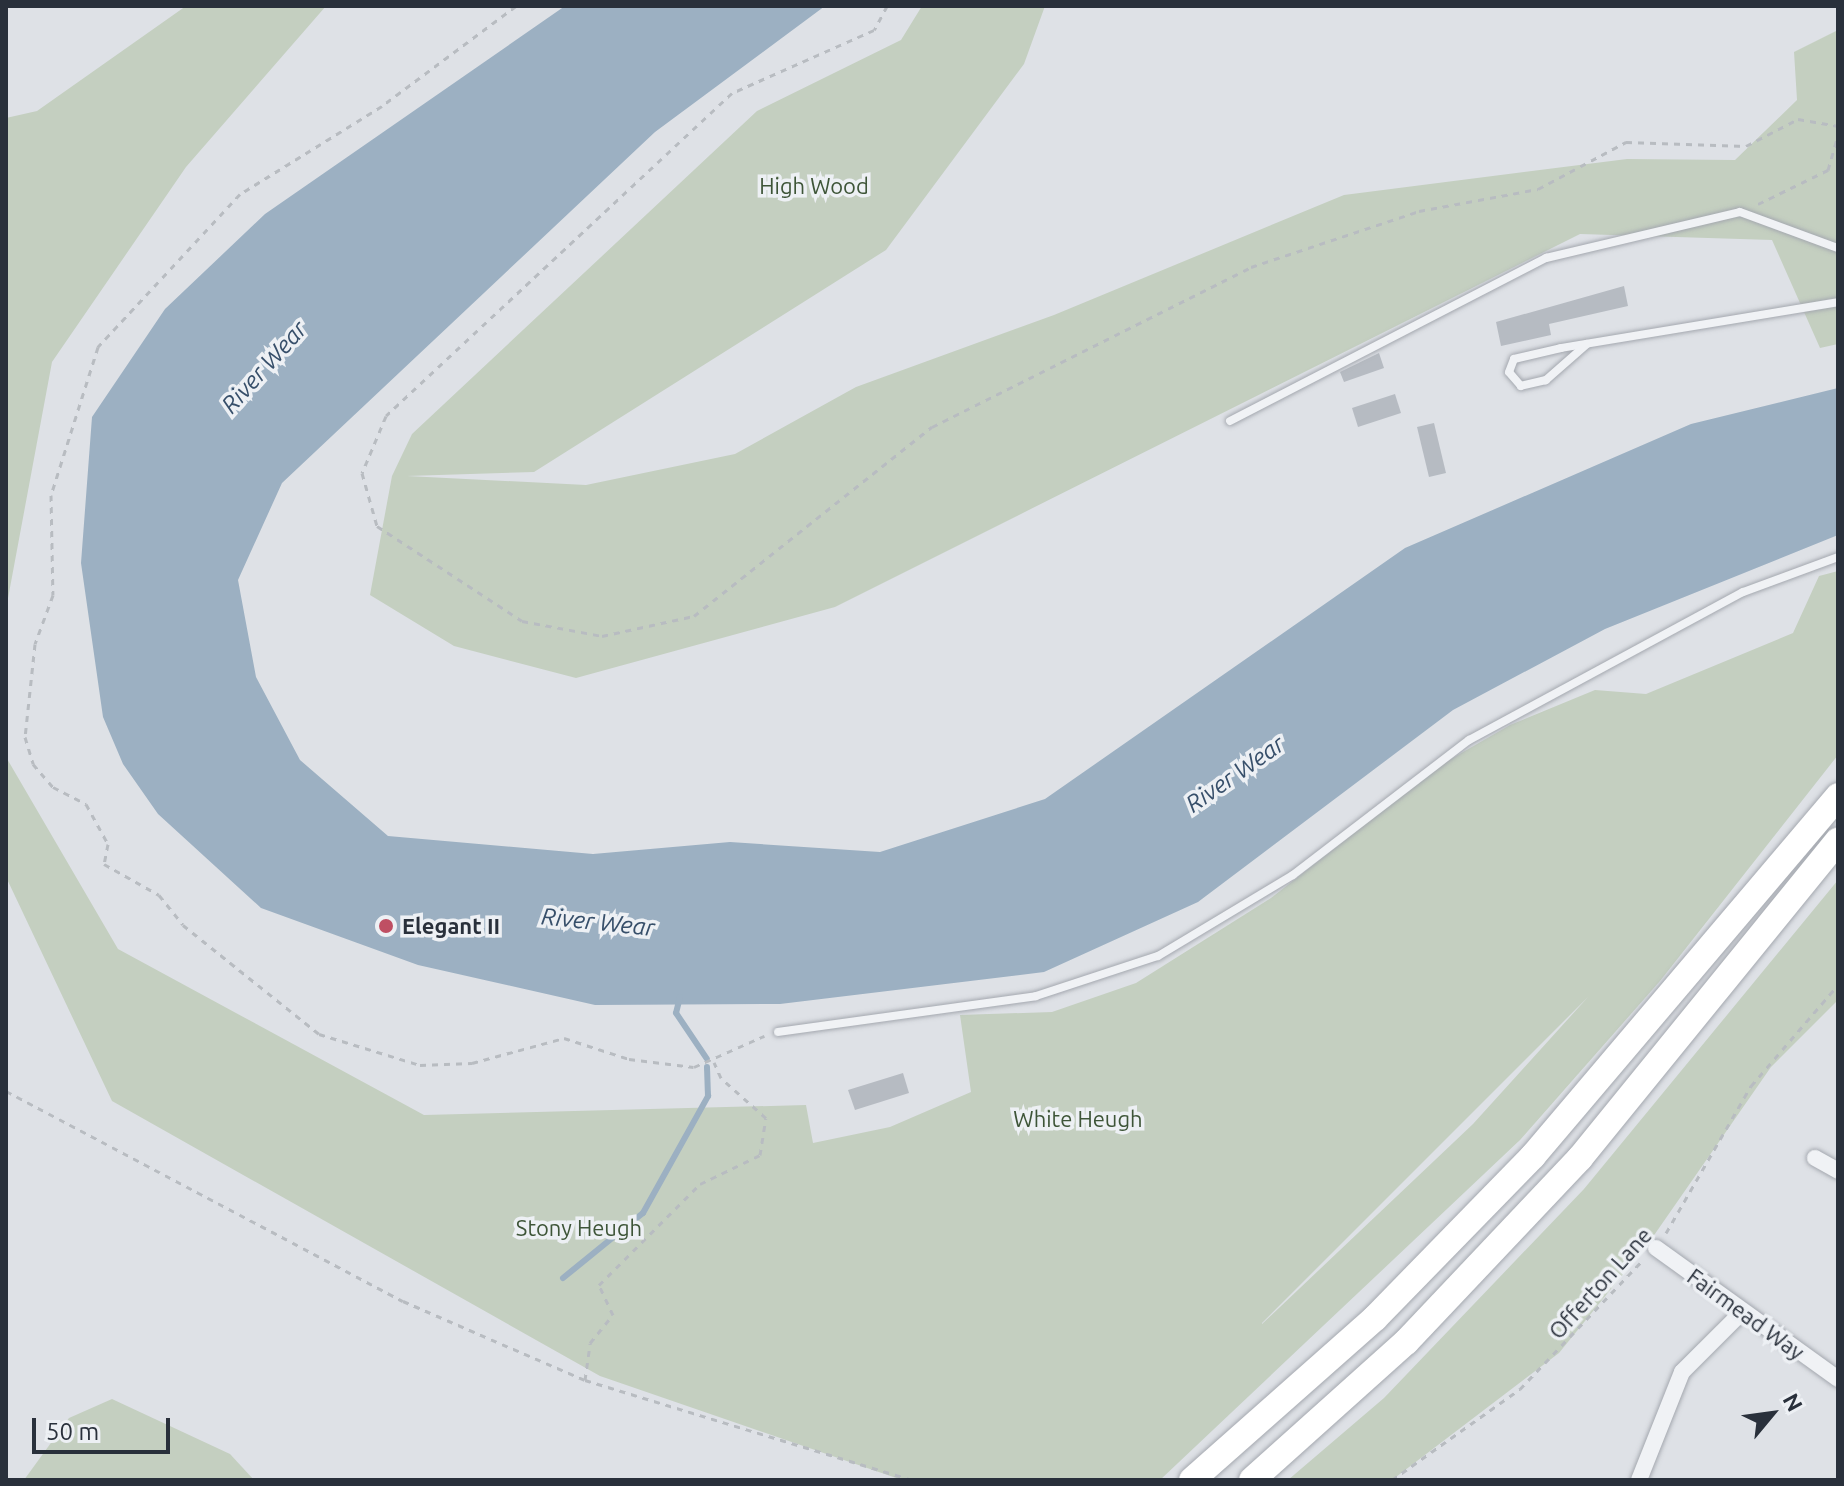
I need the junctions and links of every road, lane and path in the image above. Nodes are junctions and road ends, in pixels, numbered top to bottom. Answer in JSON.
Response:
{"nodes":[{"id":1,"x":516,"y":6,"type":"edge"},
{"id":2,"x":887,"y":6,"type":"edge"},
{"id":3,"x":1838,"y":126,"type":"edge"},
{"id":4,"x":1838,"y":134,"type":"edge"},
{"id":5,"x":1740,"y":212,"type":"junction"},
{"id":6,"x":1838,"y":248,"type":"edge"},
{"id":7,"x":1838,"y":302,"type":"edge"},
{"id":8,"x":1587,"y":344,"type":"junction"},
{"id":9,"x":1230,"y":421,"type":"dead end"},
{"id":10,"x":1838,"y":557,"type":"edge"},
{"id":11,"x":1838,"y":796,"type":"edge"},
{"id":12,"x":1838,"y":840,"type":"edge"},
{"id":13,"x":1838,"y":985,"type":"edge"},
{"id":14,"x":778,"y":1032,"type":"joint"},
{"id":15,"x":713,"y":1060,"type":"junction"},
{"id":16,"x":6,"y":1091,"type":"edge"},
{"id":17,"x":1815,"y":1158,"type":"dead end"},
{"id":18,"x":1838,"y":1171,"type":"edge"},
{"id":19,"x":1656,"y":1248,"type":"junction"},
{"id":20,"x":1741,"y":1313,"type":"junction"},
{"id":21,"x":1838,"y":1379,"type":"edge"},
{"id":22,"x":585,"y":1380,"type":"junction"},
{"id":23,"x":913,"y":1480,"type":"edge"},
{"id":24,"x":1192,"y":1480,"type":"edge"},
{"id":25,"x":1252,"y":1480,"type":"edge"},
{"id":26,"x":1392,"y":1480,"type":"edge"},
{"id":27,"x":1639,"y":1480,"type":"edge"}],
"edges":[{"from":1,"to":15,"type":"path"},
{"from":2,"to":3,"type":"path"},
{"from":4,"to":5,"type":"path"},
{"from":5,"to":6,"type":"lane"},
{"from":5,"to":9,"type":"lane"},
{"from":7,"to":8,"type":"lane"},
{"from":8,"to":8,"type":"lane"},
{"from":10,"to":14,"type":"lane"},
{"from":11,"to":24,"type":"highway"},
{"from":12,"to":25,"type":"highway"},
{"from":13,"to":19,"type":"path","name":"Offerton Lane"},
{"from":14,"to":15,"type":"path"},
{"from":15,"to":22,"type":"path"},
{"from":16,"to":22,"type":"path"},
{"from":17,"to":18,"type":"street"},
{"from":19,"to":20,"type":"street","name":"Fairmead Way"},
{"from":19,"to":26,"type":"path","name":"Offerton Lane"},
{"from":20,"to":21,"type":"street","name":"Fairmead Way"},
{"from":20,"to":27,"type":"street"},
{"from":22,"to":23,"type":"path"}]}
